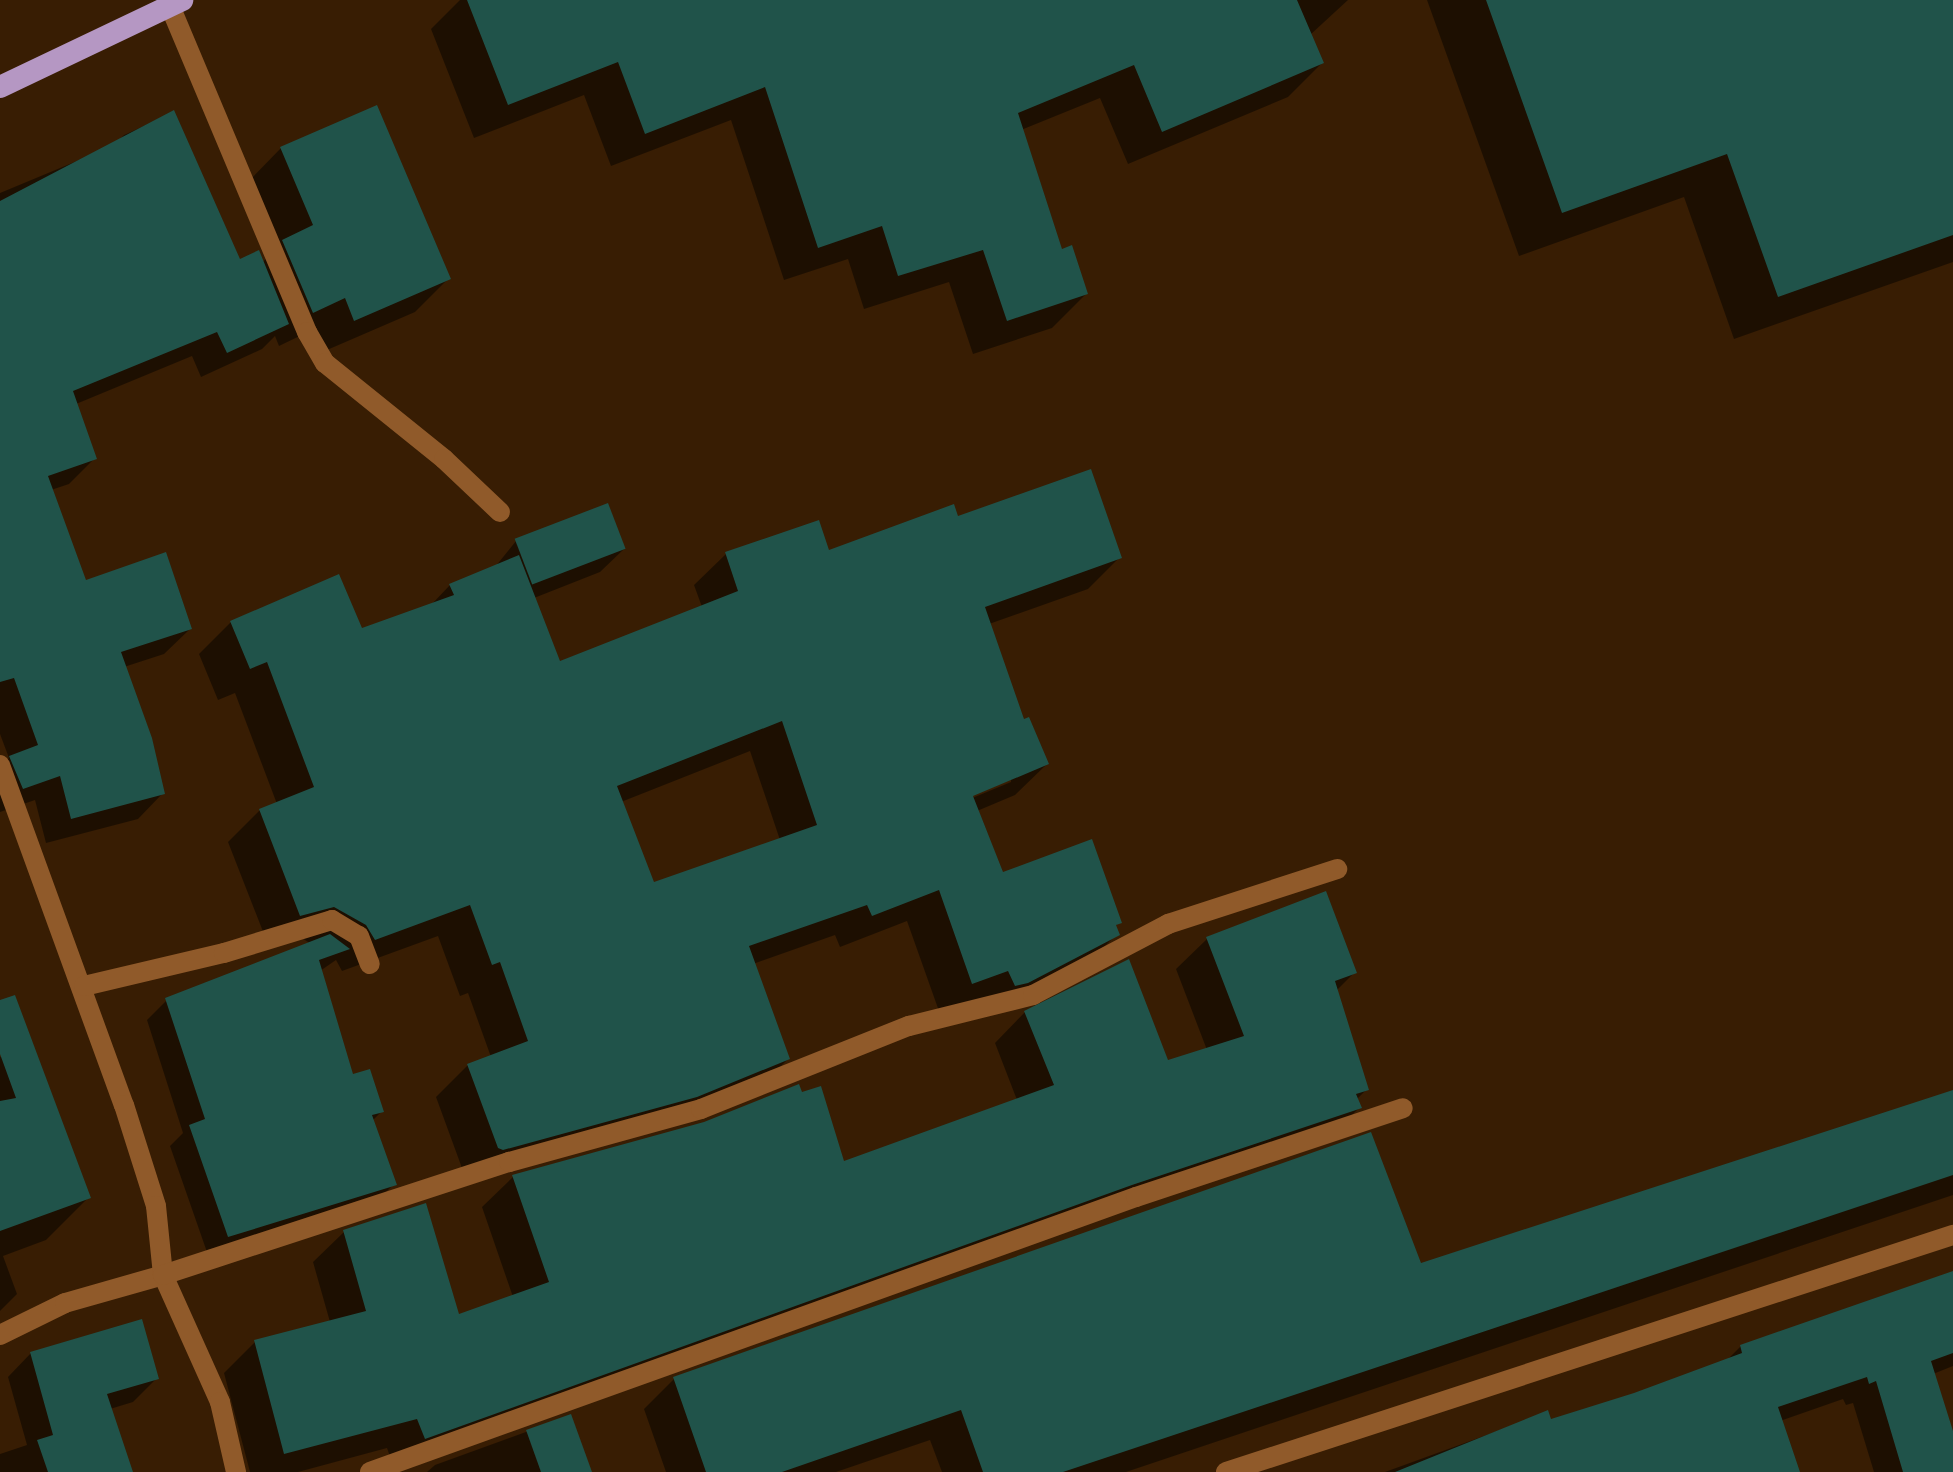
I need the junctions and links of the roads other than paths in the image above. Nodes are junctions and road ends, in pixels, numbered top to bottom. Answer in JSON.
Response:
{"nodes":[{"id":1,"x":176,"y":3,"type":"edge"},
{"id":2,"x":0,"y":87,"type":"edge"},
{"id":3,"x":500,"y":512,"type":"dead end"},
{"id":4,"x":0,"y":765,"type":"edge"},
{"id":5,"x":1337,"y":869,"type":"dead end"},
{"id":6,"x":370,"y":964,"type":"dead end"},
{"id":7,"x":84,"y":986,"type":"junction"},
{"id":8,"x":1403,"y":1108,"type":"dead end"},
{"id":9,"x":1953,"y":1235,"type":"edge"},
{"id":10,"x":163,"y":1275,"type":"junction"},
{"id":11,"x":0,"y":1335,"type":"edge"},
{"id":12,"x":236,"y":1472,"type":"edge"},
{"id":13,"x":370,"y":1472,"type":"edge"},
{"id":14,"x":1226,"y":1472,"type":"edge"}],
"edges":[{"from":1,"to":2,"type":"highway"},
{"from":1,"to":3,"type":"street"},
{"from":4,"to":7,"type":"street"},
{"from":5,"to":10,"type":"street"},
{"from":6,"to":7,"type":"street"},
{"from":7,"to":10,"type":"street"},
{"from":8,"to":13,"type":"street"},
{"from":9,"to":14,"type":"street"},
{"from":10,"to":11,"type":"street"},
{"from":10,"to":12,"type":"street"}]}
